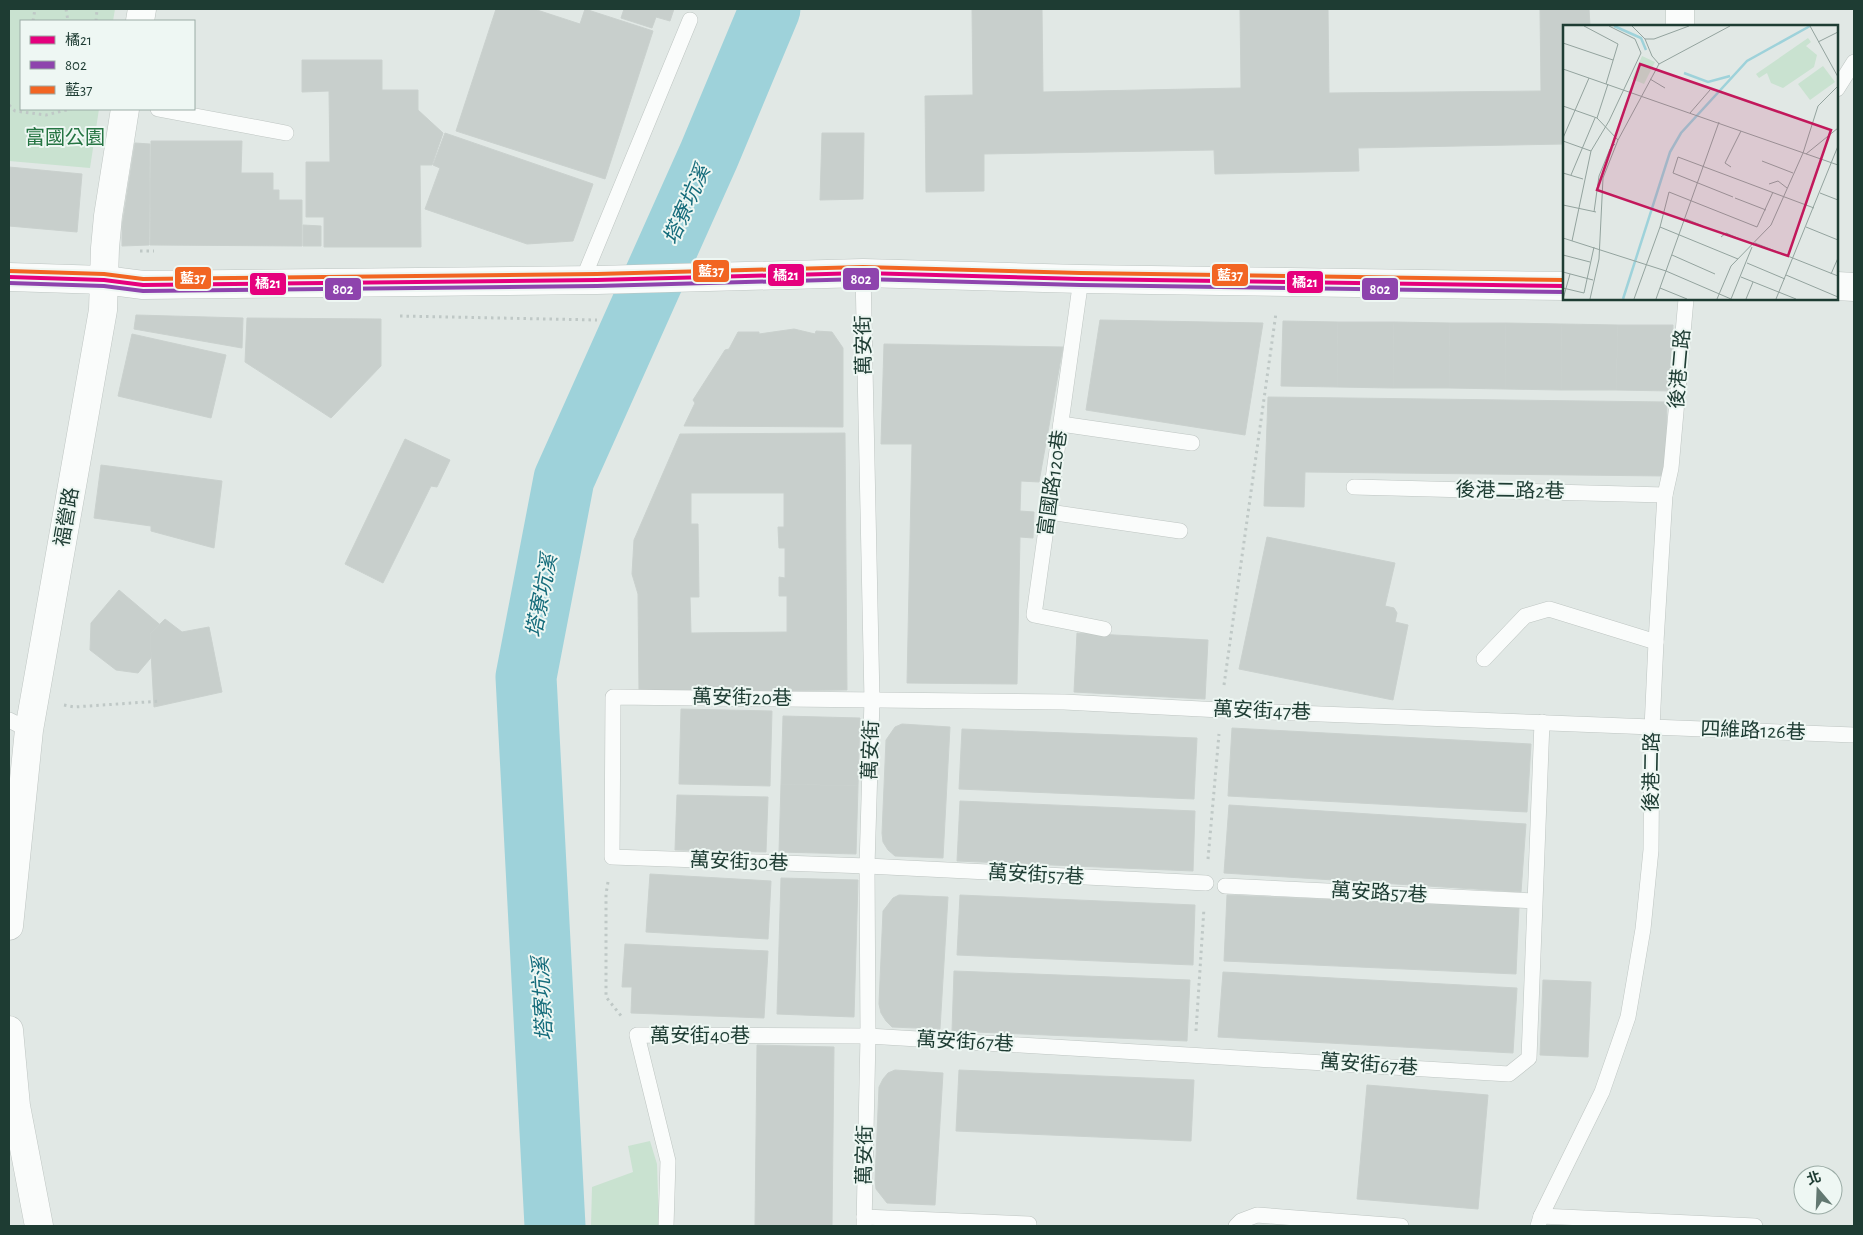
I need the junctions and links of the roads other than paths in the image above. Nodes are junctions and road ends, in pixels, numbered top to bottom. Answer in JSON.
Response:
{"nodes":[{"id":1,"x":1680,"y":9,"type":"edge"},
{"id":2,"x":690,"y":20,"type":"dead end"},
{"id":3,"x":1680,"y":25,"type":"edge"},
{"id":4,"x":1854,"y":62,"type":"edge"},
{"id":5,"x":1838,"y":87,"type":"edge"},
{"id":6,"x":125,"y":110,"type":"edge"},
{"id":7,"x":163,"y":110,"type":"edge"},
{"id":8,"x":286,"y":133,"type":"dead end"},
{"id":9,"x":863,"y":273,"type":"junction"},
{"id":10,"x":9,"y":278,"type":"edge"},
{"id":11,"x":1081,"y":279,"type":"junction"},
{"id":12,"x":104,"y":280,"type":"junction"},
{"id":13,"x":590,"y":280,"type":"junction"},
{"id":14,"x":1563,"y":286,"type":"edge"},
{"id":15,"x":1838,"y":286,"type":"edge"},
{"id":16,"x":1854,"y":287,"type":"edge"},
{"id":17,"x":1686,"y":300,"type":"edge"},
{"id":18,"x":1061,"y":424,"type":"junction"},
{"id":19,"x":1192,"y":443,"type":"dead end"},
{"id":20,"x":1354,"y":487,"type":"dead end"},
{"id":21,"x":1665,"y":494,"type":"junction"},
{"id":22,"x":1049,"y":512,"type":"junction"},
{"id":23,"x":1180,"y":531,"type":"dead end"},
{"id":24,"x":1104,"y":630,"type":"dead end"},
{"id":25,"x":1656,"y":642,"type":"junction"},
{"id":26,"x":1484,"y":658,"type":"dead end"},
{"id":27,"x":872,"y":700,"type":"junction"},
{"id":28,"x":1542,"y":722,"type":"junction"},
{"id":29,"x":19,"y":725,"type":"edge"},
{"id":30,"x":1652,"y":728,"type":"junction"},
{"id":31,"x":1854,"y":735,"type":"edge"},
{"id":32,"x":26,"y":763,"type":"junction"},
{"id":33,"x":9,"y":790,"type":"edge"},
{"id":34,"x":612,"y":857,"type":"joint"},
{"id":35,"x":867,"y":866,"type":"junction"},
{"id":36,"x":1206,"y":883,"type":"dead end"},
{"id":37,"x":1224,"y":886,"type":"dead end"},
{"id":38,"x":1534,"y":901,"type":"junction"},
{"id":39,"x":9,"y":926,"type":"edge"},
{"id":40,"x":9,"y":1030,"type":"edge"},
{"id":41,"x":868,"y":1036,"type":"junction"},
{"id":42,"x":1539,"y":1221,"type":"edge"},
{"id":43,"x":864,"y":1222,"type":"edge"},
{"id":44,"x":1029,"y":1224,"type":"dead end"},
{"id":45,"x":39,"y":1226,"type":"edge"},
{"id":46,"x":666,"y":1226,"type":"edge"},
{"id":47,"x":1236,"y":1226,"type":"edge"},
{"id":48,"x":1401,"y":1226,"type":"edge"},
{"id":49,"x":1755,"y":1226,"type":"edge"}],
"edges":[{"from":1,"to":3,"type":"street"},
{"from":2,"to":13,"type":"lane"},
{"from":4,"to":5,"type":"lane"},
{"from":6,"to":12,"type":"street","name":"福營路"},
{"from":7,"to":8,"type":"lane"},
{"from":9,"to":11,"type":"street"},
{"from":9,"to":13,"type":"street"},
{"from":9,"to":27,"type":"lane","name":"萬安街"},
{"from":10,"to":12,"type":"street"},
{"from":11,"to":14,"type":"street"},
{"from":11,"to":18,"type":"lane","name":"富國路120巷"},
{"from":12,"to":13,"type":"street"},
{"from":12,"to":29,"type":"street","name":"福營路"},
{"from":15,"to":16,"type":"street"},
{"from":17,"to":21,"type":"lane","name":"後港二路"},
{"from":18,"to":19,"type":"lane"},
{"from":18,"to":22,"type":"lane","name":"富國路120巷"},
{"from":20,"to":21,"type":"lane","name":"後港二路2巷"},
{"from":21,"to":25,"type":"lane","name":"後港二路"},
{"from":22,"to":23,"type":"lane"},
{"from":22,"to":24,"type":"lane","name":"富國路120巷"},
{"from":25,"to":26,"type":"lane"},
{"from":25,"to":30,"type":"lane","name":"後港二路"},
{"from":27,"to":28,"type":"lane","name":"萬安街47巷"},
{"from":27,"to":34,"type":"lane","name":"萬安街20巷"},
{"from":27,"to":35,"type":"lane","name":"萬安街"},
{"from":28,"to":30,"type":"lane","name":"萬安街47巷"},
{"from":28,"to":38,"type":"lane","name":"萬安街67巷"},
{"from":29,"to":32,"type":"street","name":"福營路"},
{"from":30,"to":31,"type":"lane","name":"四維路126巷"},
{"from":30,"to":42,"type":"lane","name":"後港二路"},
{"from":32,"to":33,"type":"lane"},
{"from":32,"to":39,"type":"street","name":"福營路"},
{"from":34,"to":35,"type":"lane","name":"萬安街30巷"},
{"from":35,"to":36,"type":"lane","name":"萬安街57巷"},
{"from":35,"to":41,"type":"lane","name":"萬安街"},
{"from":37,"to":38,"type":"lane","name":"萬安路57巷"},
{"from":38,"to":41,"type":"lane","name":"萬安街67巷"},
{"from":40,"to":45,"type":"street"},
{"from":41,"to":43,"type":"lane","name":"萬安街"},
{"from":41,"to":46,"type":"lane","name":"萬安街40巷"},
{"from":42,"to":49,"type":"lane"},
{"from":43,"to":44,"type":"lane"},
{"from":47,"to":48,"type":"lane"}]}
